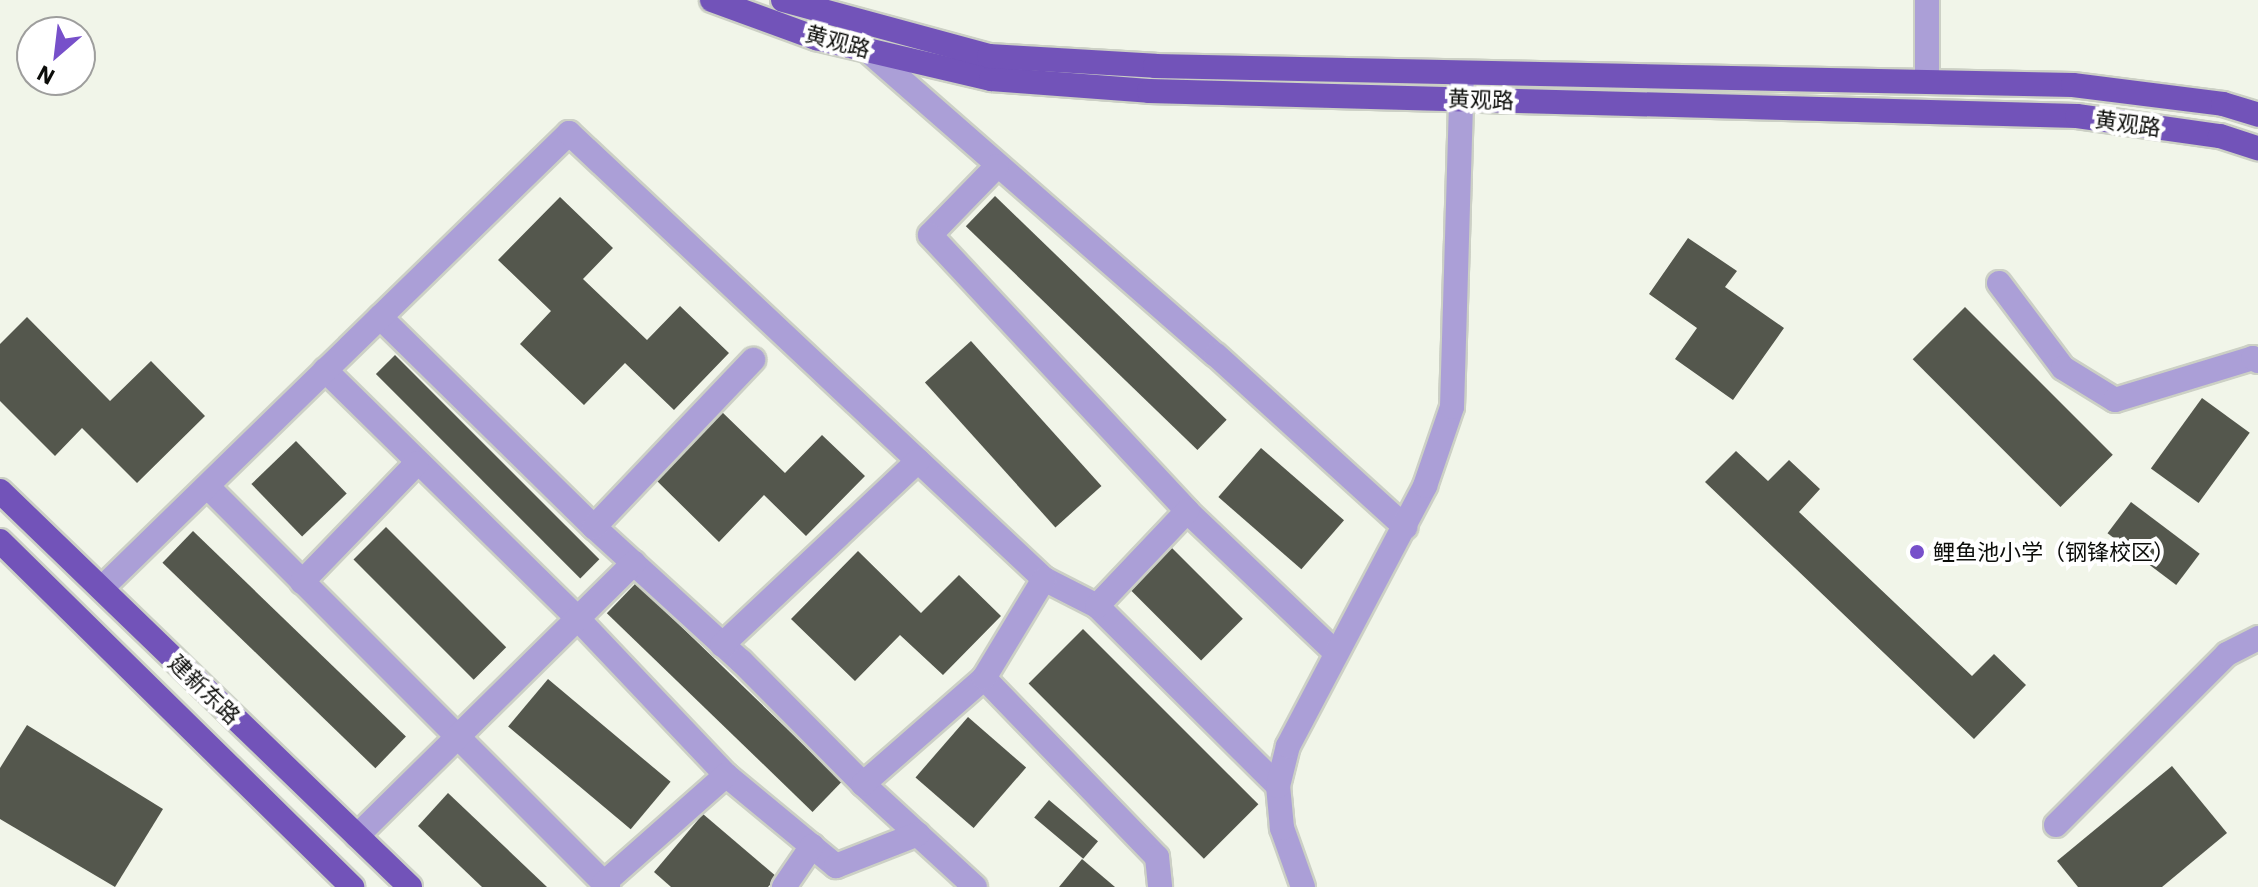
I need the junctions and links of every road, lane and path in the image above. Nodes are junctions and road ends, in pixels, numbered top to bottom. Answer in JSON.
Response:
{"nodes":[{"id":1,"x":712,"y":0,"type":"edge"},
{"id":2,"x":783,"y":0,"type":"edge"},
{"id":3,"x":1927,"y":0,"type":"edge"},
{"id":4,"x":867,"y":50,"type":"junction"},
{"id":5,"x":1462,"y":72,"type":"junction"},
{"id":6,"x":1927,"y":81,"type":"junction"},
{"id":7,"x":1462,"y":98,"type":"junction"},
{"id":8,"x":2258,"y":115,"type":"edge"},
{"id":9,"x":2258,"y":148,"type":"edge"},
{"id":10,"x":997,"y":166,"type":"junction"},
{"id":11,"x":1999,"y":283,"type":"dead end"},
{"id":12,"x":380,"y":317,"type":"junction"},
{"id":13,"x":753,"y":360,"type":"dead end"},
{"id":14,"x":2258,"y":361,"type":"edge"},
{"id":15,"x":325,"y":370,"type":"junction"},
{"id":16,"x":918,"y":461,"type":"junction"},
{"id":17,"x":417,"y":463,"type":"junction"},
{"id":18,"x":208,"y":487,"type":"junction"},
{"id":19,"x":0,"y":491,"type":"edge"},
{"id":20,"x":1187,"y":511,"type":"junction"},
{"id":21,"x":594,"y":527,"type":"junction"},
{"id":22,"x":1405,"y":527,"type":"junction"},
{"id":23,"x":0,"y":541,"type":"edge"},
{"id":24,"x":634,"y":563,"type":"junction"},
{"id":25,"x":1044,"y":579,"type":"junction"},
{"id":26,"x":302,"y":582,"type":"junction"},
{"id":27,"x":102,"y":588,"type":"junction"},
{"id":28,"x":1097,"y":606,"type":"junction"},
{"id":29,"x":578,"y":619,"type":"junction"},
{"id":30,"x":2258,"y":638,"type":"edge"},
{"id":31,"x":722,"y":645,"type":"junction"},
{"id":32,"x":1336,"y":653,"type":"junction"},
{"id":33,"x":984,"y":678,"type":"junction"},
{"id":34,"x":458,"y":739,"type":"junction"},
{"id":35,"x":726,"y":775,"type":"junction"},
{"id":36,"x":863,"y":784,"type":"junction"},
{"id":37,"x":1278,"y":786,"type":"junction"},
{"id":38,"x":2056,"y":825,"type":"dead end"},
{"id":39,"x":918,"y":834,"type":"junction"},
{"id":40,"x":357,"y":836,"type":"junction"},
{"id":41,"x":812,"y":846,"type":"junction"},
{"id":42,"x":606,"y":885,"type":"edge"},
{"id":43,"x":352,"y":887,"type":"edge"},
{"id":44,"x":410,"y":887,"type":"edge"},
{"id":45,"x":784,"y":887,"type":"edge"},
{"id":46,"x":975,"y":887,"type":"edge"},
{"id":47,"x":1160,"y":887,"type":"edge"},
{"id":48,"x":1303,"y":887,"type":"edge"}],
"edges":[{"from":1,"to":4,"type":"main road","name":"黄观路"},
{"from":2,"to":5,"type":"main road","name":"黄观路"},
{"from":3,"to":6,"type":"street"},
{"from":4,"to":7,"type":"main road","name":"黄观路"},
{"from":4,"to":10,"type":"street"},
{"from":5,"to":6,"type":"main road","name":"黄观路"},
{"from":5,"to":7,"type":"street"},
{"from":6,"to":8,"type":"main road","name":"黄观路"},
{"from":7,"to":9,"type":"main road","name":"黄观路"},
{"from":7,"to":22,"type":"street"},
{"from":10,"to":20,"type":"street"},
{"from":10,"to":22,"type":"street"},
{"from":11,"to":14,"type":"street"},
{"from":12,"to":15,"type":"street"},
{"from":12,"to":16,"type":"street"},
{"from":12,"to":21,"type":"street"},
{"from":13,"to":21,"type":"street"},
{"from":15,"to":17,"type":"street"},
{"from":15,"to":18,"type":"street"},
{"from":16,"to":25,"type":"street"},
{"from":16,"to":31,"type":"street"},
{"from":17,"to":26,"type":"street"},
{"from":17,"to":29,"type":"street"},
{"from":18,"to":26,"type":"street"},
{"from":18,"to":27,"type":"street"},
{"from":19,"to":27,"type":"main road","name":"建新东路"},
{"from":20,"to":28,"type":"street"},
{"from":20,"to":32,"type":"street"},
{"from":21,"to":24,"type":"street"},
{"from":22,"to":32,"type":"street"},
{"from":23,"to":43,"type":"main road","name":"建新东路"},
{"from":24,"to":29,"type":"street"},
{"from":24,"to":31,"type":"street"},
{"from":25,"to":28,"type":"street"},
{"from":25,"to":33,"type":"street"},
{"from":26,"to":34,"type":"street"},
{"from":27,"to":40,"type":"main road","name":"建新东路"},
{"from":28,"to":37,"type":"street"},
{"from":29,"to":34,"type":"street"},
{"from":29,"to":35,"type":"street"},
{"from":30,"to":38,"type":"street"},
{"from":31,"to":36,"type":"street"},
{"from":32,"to":37,"type":"street"},
{"from":33,"to":36,"type":"street"},
{"from":33,"to":47,"type":"street"},
{"from":34,"to":40,"type":"street"},
{"from":34,"to":42,"type":"street"},
{"from":35,"to":41,"type":"street"},
{"from":35,"to":42,"type":"street"},
{"from":36,"to":39,"type":"street"},
{"from":37,"to":48,"type":"street"},
{"from":39,"to":41,"type":"street"},
{"from":39,"to":46,"type":"street"},
{"from":40,"to":44,"type":"main road","name":"建新东路"},
{"from":41,"to":45,"type":"street"}]}
